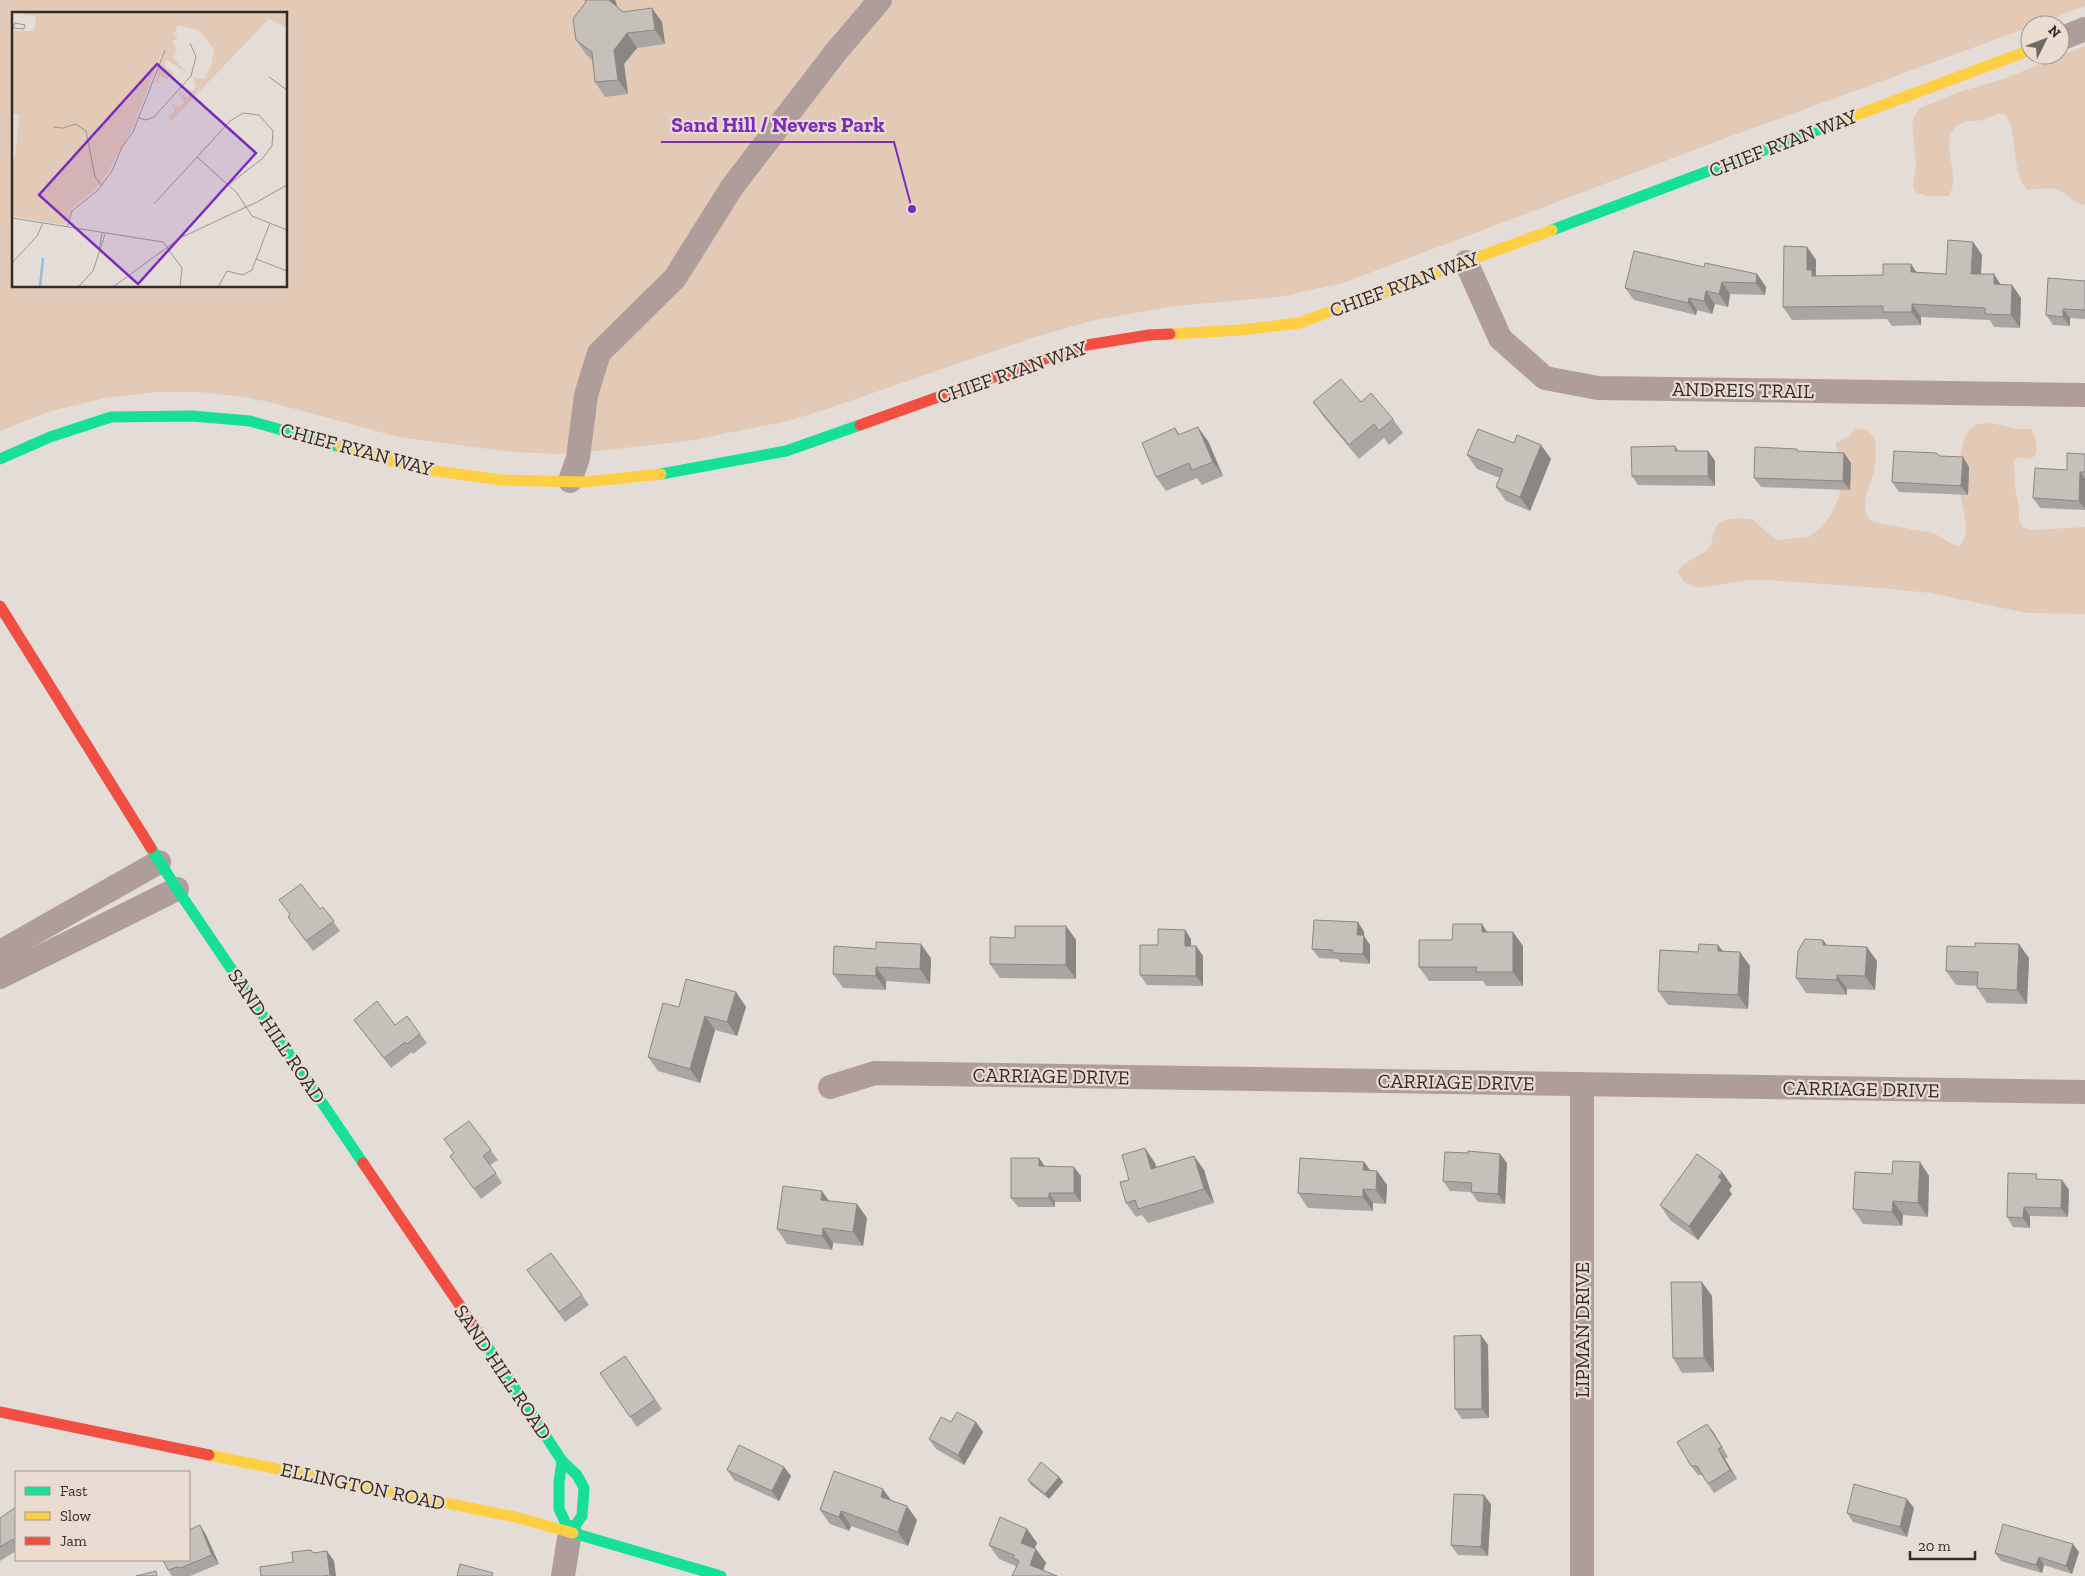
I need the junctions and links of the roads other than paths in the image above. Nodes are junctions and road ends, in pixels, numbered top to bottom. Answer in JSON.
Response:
{"nodes":[{"id":1,"x":880,"y":0,"type":"edge"},
{"id":2,"x":2085,"y":29,"type":"edge"},
{"id":3,"x":2070,"y":35,"type":"edge"},
{"id":4,"x":2020,"y":54,"type":"edge"},
{"id":5,"x":1466,"y":262,"type":"junction"},
{"id":6,"x":2085,"y":395,"type":"edge"},
{"id":7,"x":0,"y":459,"type":"edge"},
{"id":8,"x":570,"y":481,"type":"junction"},
{"id":9,"x":0,"y":606,"type":"edge"},
{"id":10,"x":159,"y":862,"type":"junction"},
{"id":11,"x":177,"y":890,"type":"junction"},
{"id":12,"x":0,"y":952,"type":"edge"},
{"id":13,"x":0,"y":977,"type":"edge"},
{"id":14,"x":1582,"y":1084,"type":"junction"},
{"id":15,"x":830,"y":1087,"type":"dead end"},
{"id":16,"x":2085,"y":1092,"type":"edge"},
{"id":17,"x":0,"y":1412,"type":"edge"},
{"id":18,"x":562,"y":1461,"type":"junction"},
{"id":19,"x":570,"y":1532,"type":"junction"},
{"id":20,"x":563,"y":1576,"type":"edge"},
{"id":21,"x":721,"y":1576,"type":"edge"},
{"id":22,"x":1582,"y":1576,"type":"edge"}],
"edges":[{"from":1,"to":8,"type":"street"},
{"from":2,"to":3,"type":"street"},
{"from":4,"to":5,"type":"street","name":"CHIEF RYAN WAY"},
{"from":5,"to":6,"type":"street","name":"ANDREIS TRAIL"},
{"from":5,"to":8,"type":"street","name":"CHIEF RYAN WAY"},
{"from":7,"to":8,"type":"street","name":"CHIEF RYAN WAY"},
{"from":9,"to":10,"type":"street","name":"SAND HILL ROAD"},
{"from":10,"to":11,"type":"street","name":"SAND HILL ROAD"},
{"from":10,"to":12,"type":"street"},
{"from":11,"to":13,"type":"street"},
{"from":11,"to":18,"type":"street","name":"SAND HILL ROAD"},
{"from":14,"to":15,"type":"street","name":"CARRIAGE DRIVE"},
{"from":14,"to":16,"type":"street","name":"CARRIAGE DRIVE"},
{"from":14,"to":22,"type":"street","name":"LIPMAN DRIVE"},
{"from":17,"to":19,"type":"street","name":"ELLINGTON ROAD"},
{"from":18,"to":19,"type":"street","name":"SAND HILL ROAD"},
{"from":18,"to":19,"type":"street","name":"SAND HILL ROAD"},
{"from":19,"to":20,"type":"street"},
{"from":19,"to":21,"type":"street","name":"ELLINGTON ROAD"}]}
